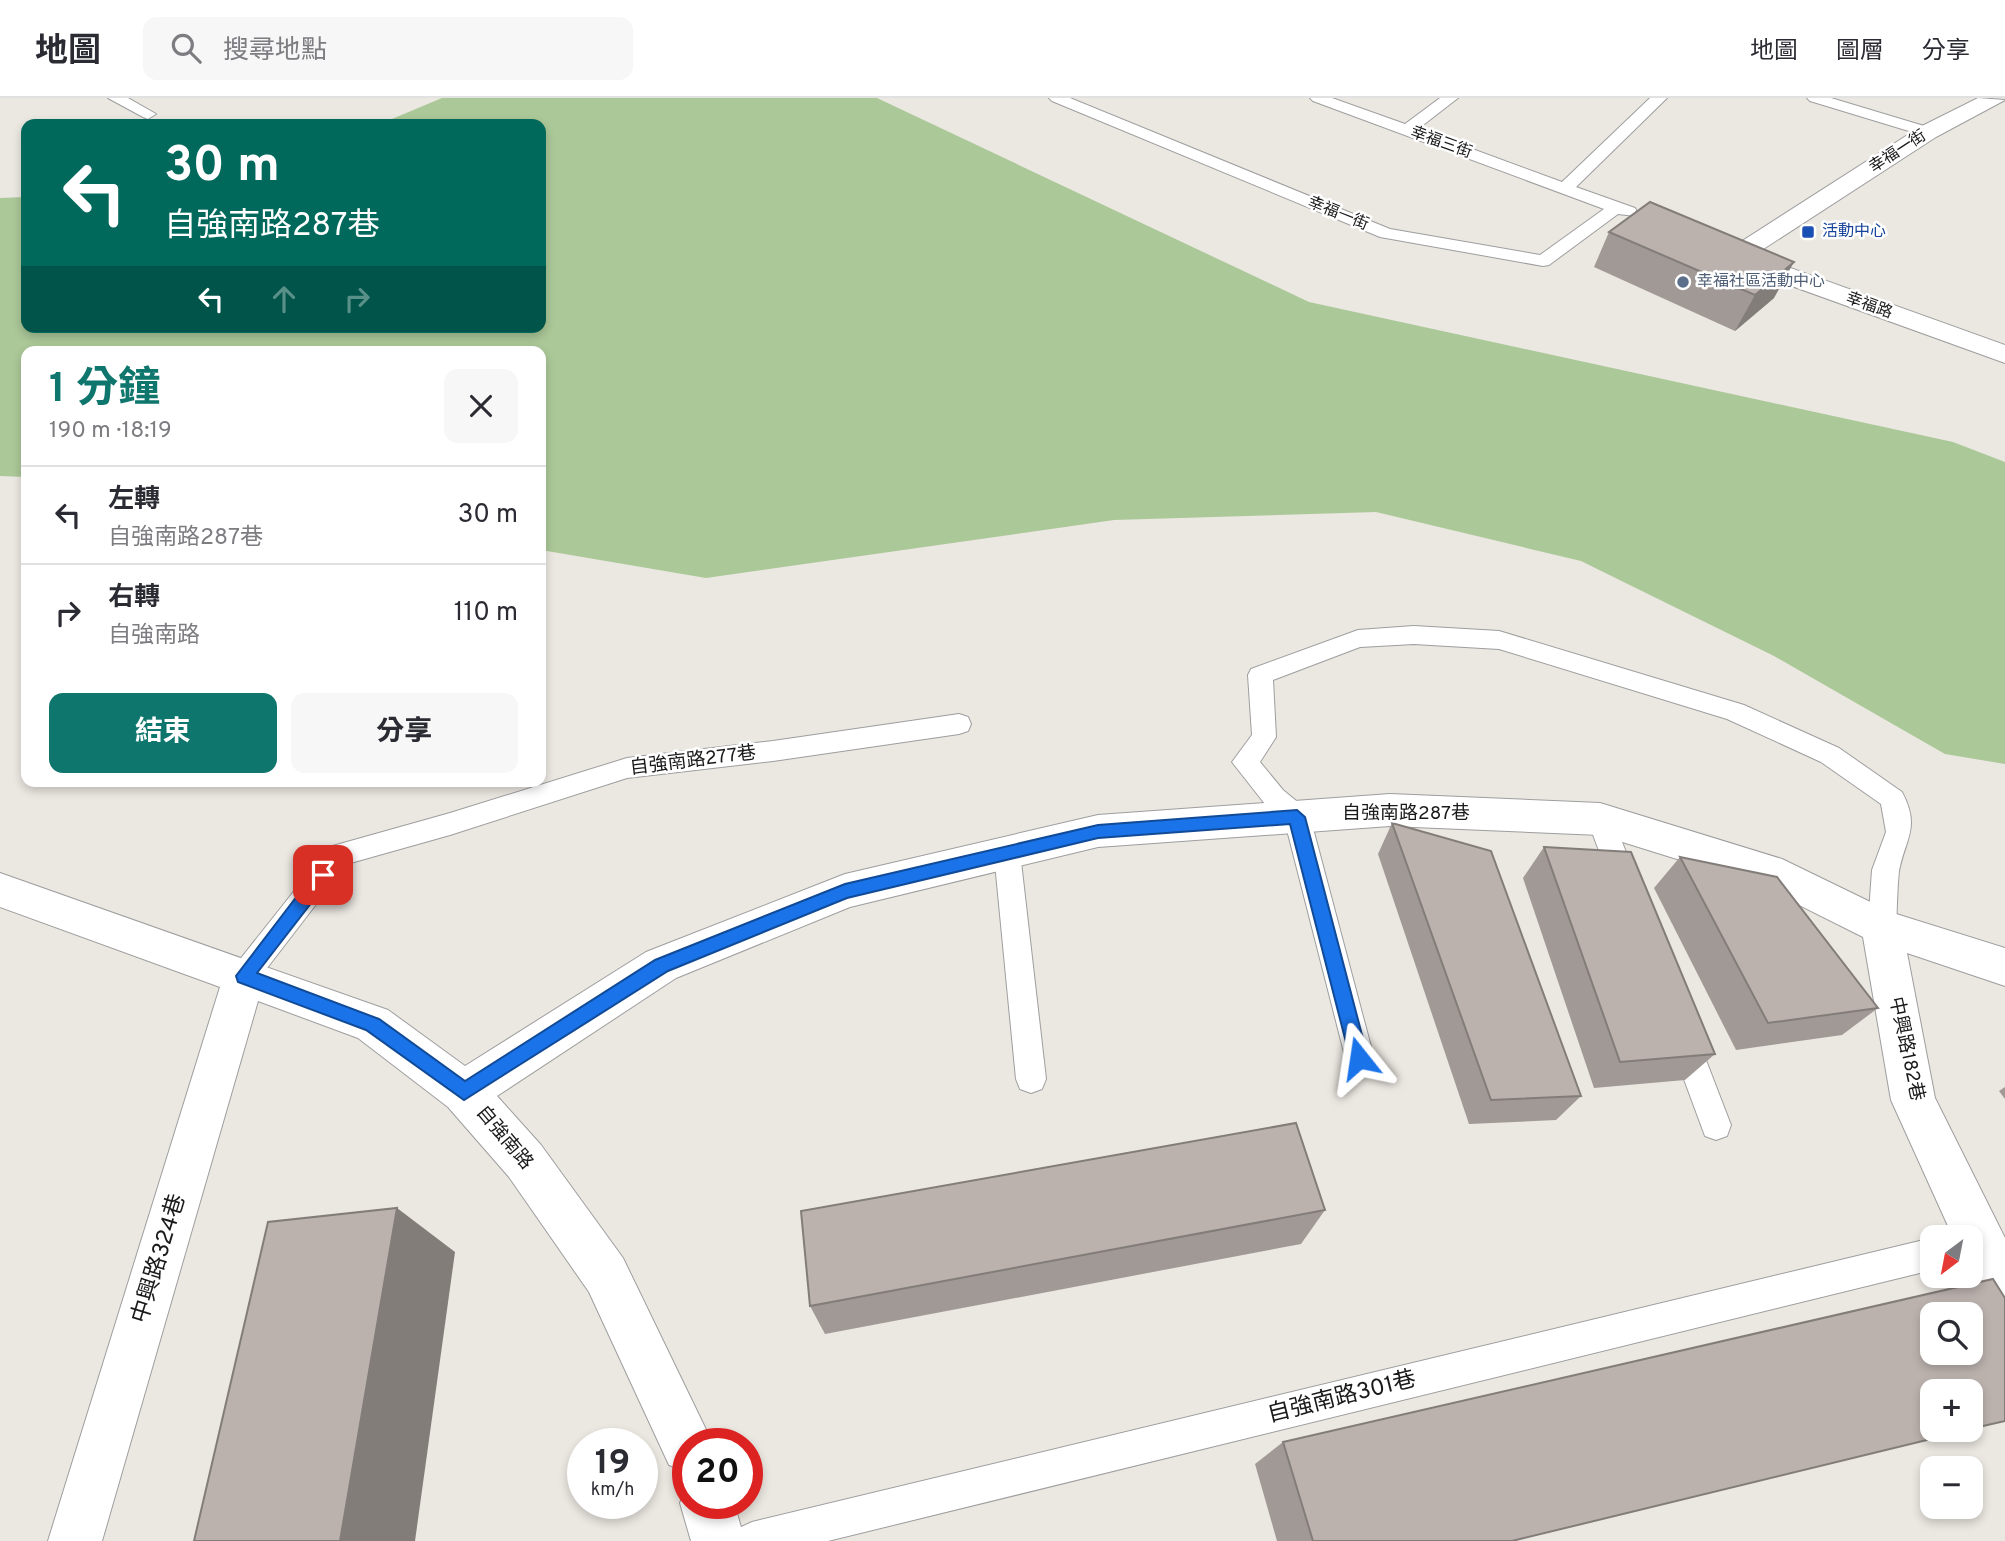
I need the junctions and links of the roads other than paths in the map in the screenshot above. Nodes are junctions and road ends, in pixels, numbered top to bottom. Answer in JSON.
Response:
{"nodes":[{"id":1,"x":117,"y":98,"type":"edge"},
{"id":2,"x":1057,"y":98,"type":"edge"},
{"id":3,"x":1318,"y":98,"type":"edge"},
{"id":4,"x":1450,"y":98,"type":"edge"},
{"id":5,"x":1659,"y":98,"type":"edge"},
{"id":6,"x":1815,"y":98,"type":"edge"},
{"id":7,"x":1994,"y":98,"type":"edge"},
{"id":8,"x":148,"y":114,"type":"dead end"},
{"id":9,"x":1407,"y":130,"type":"junction"},
{"id":10,"x":1928,"y":132,"type":"junction"},
{"id":11,"x":1565,"y":188,"type":"junction"},
{"id":12,"x":1617,"y":207,"type":"junction"},
{"id":13,"x":1641,"y":217,"type":"edge"},
{"id":14,"x":1728,"y":255,"type":"joint"},
{"id":15,"x":2005,"y":355,"type":"edge"},
{"id":16,"x":959,"y":724,"type":"dead end"},
{"id":17,"x":1297,"y":817,"type":"junction"},
{"id":18,"x":1601,"y":819,"type":"junction"},
{"id":19,"x":1007,"y":853,"type":"junction"},
{"id":20,"x":0,"y":890,"type":"edge"},
{"id":21,"x":1634,"y":908,"type":"edge"},
{"id":22,"x":1882,"y":927,"type":"junction"},
{"id":23,"x":2005,"y":967,"type":"edge"},
{"id":24,"x":244,"y":976,"type":"junction"},
{"id":25,"x":1673,"y":1010,"type":"edge"},
{"id":26,"x":1359,"y":1058,"type":"dead end"},
{"id":27,"x":1031,"y":1079,"type":"dead end"},
{"id":28,"x":464,"y":1092,"type":"junction"},
{"id":29,"x":1716,"y":1125,"type":"dead end"},
{"id":30,"x":1985,"y":1256,"type":"edge"},
{"id":31,"x":1920,"y":1257,"type":"edge"},
{"id":32,"x":679,"y":1428,"type":"edge"},
{"id":33,"x":712,"y":1519,"type":"edge"},
{"id":34,"x":75,"y":1541,"type":"edge"},
{"id":35,"x":718,"y":1541,"type":"edge"},
{"id":36,"x":752,"y":1541,"type":"edge"}],
"edges":[{"from":1,"to":8,"type":"lane"},
{"from":2,"to":12,"type":"lane","name":"幸福一街"},
{"from":3,"to":9,"type":"lane","name":"幸福三街"},
{"from":4,"to":9,"type":"lane"},
{"from":5,"to":11,"type":"lane"},
{"from":6,"to":10,"type":"lane"},
{"from":7,"to":10,"type":"street","name":"幸福一街"},
{"from":9,"to":11,"type":"lane","name":"幸福三街"},
{"from":10,"to":14,"type":"street","name":"幸福一街"},
{"from":11,"to":12,"type":"lane","name":"幸福三街"},
{"from":12,"to":13,"type":"lane","name":"幸福三街"},
{"from":14,"to":15,"type":"street","name":"幸福路"},
{"from":16,"to":24,"type":"lane","name":"自強南路277巷"},
{"from":17,"to":18,"type":"street","name":"自強南路287巷"},
{"from":17,"to":19,"type":"street","name":"自強南路287巷"},
{"from":17,"to":22,"type":"lane"},
{"from":17,"to":26,"type":"lane"},
{"from":18,"to":21,"type":"lane"},
{"from":18,"to":22,"type":"street","name":"自強南路287巷"},
{"from":19,"to":27,"type":"lane"},
{"from":19,"to":28,"type":"street","name":"自強南路287巷"},
{"from":20,"to":24,"type":"street","name":"自強南路"},
{"from":22,"to":23,"type":"street"},
{"from":22,"to":30,"type":"street","name":"中興路182巷"},
{"from":24,"to":28,"type":"street","name":"自強南路"},
{"from":24,"to":34,"type":"street","name":"中興路324巷"},
{"from":25,"to":29,"type":"lane"},
{"from":28,"to":32,"type":"street","name":"自強南路"},
{"from":31,"to":36,"type":"lane","name":"自強南路301巷"},
{"from":33,"to":35,"type":"street"}]}
